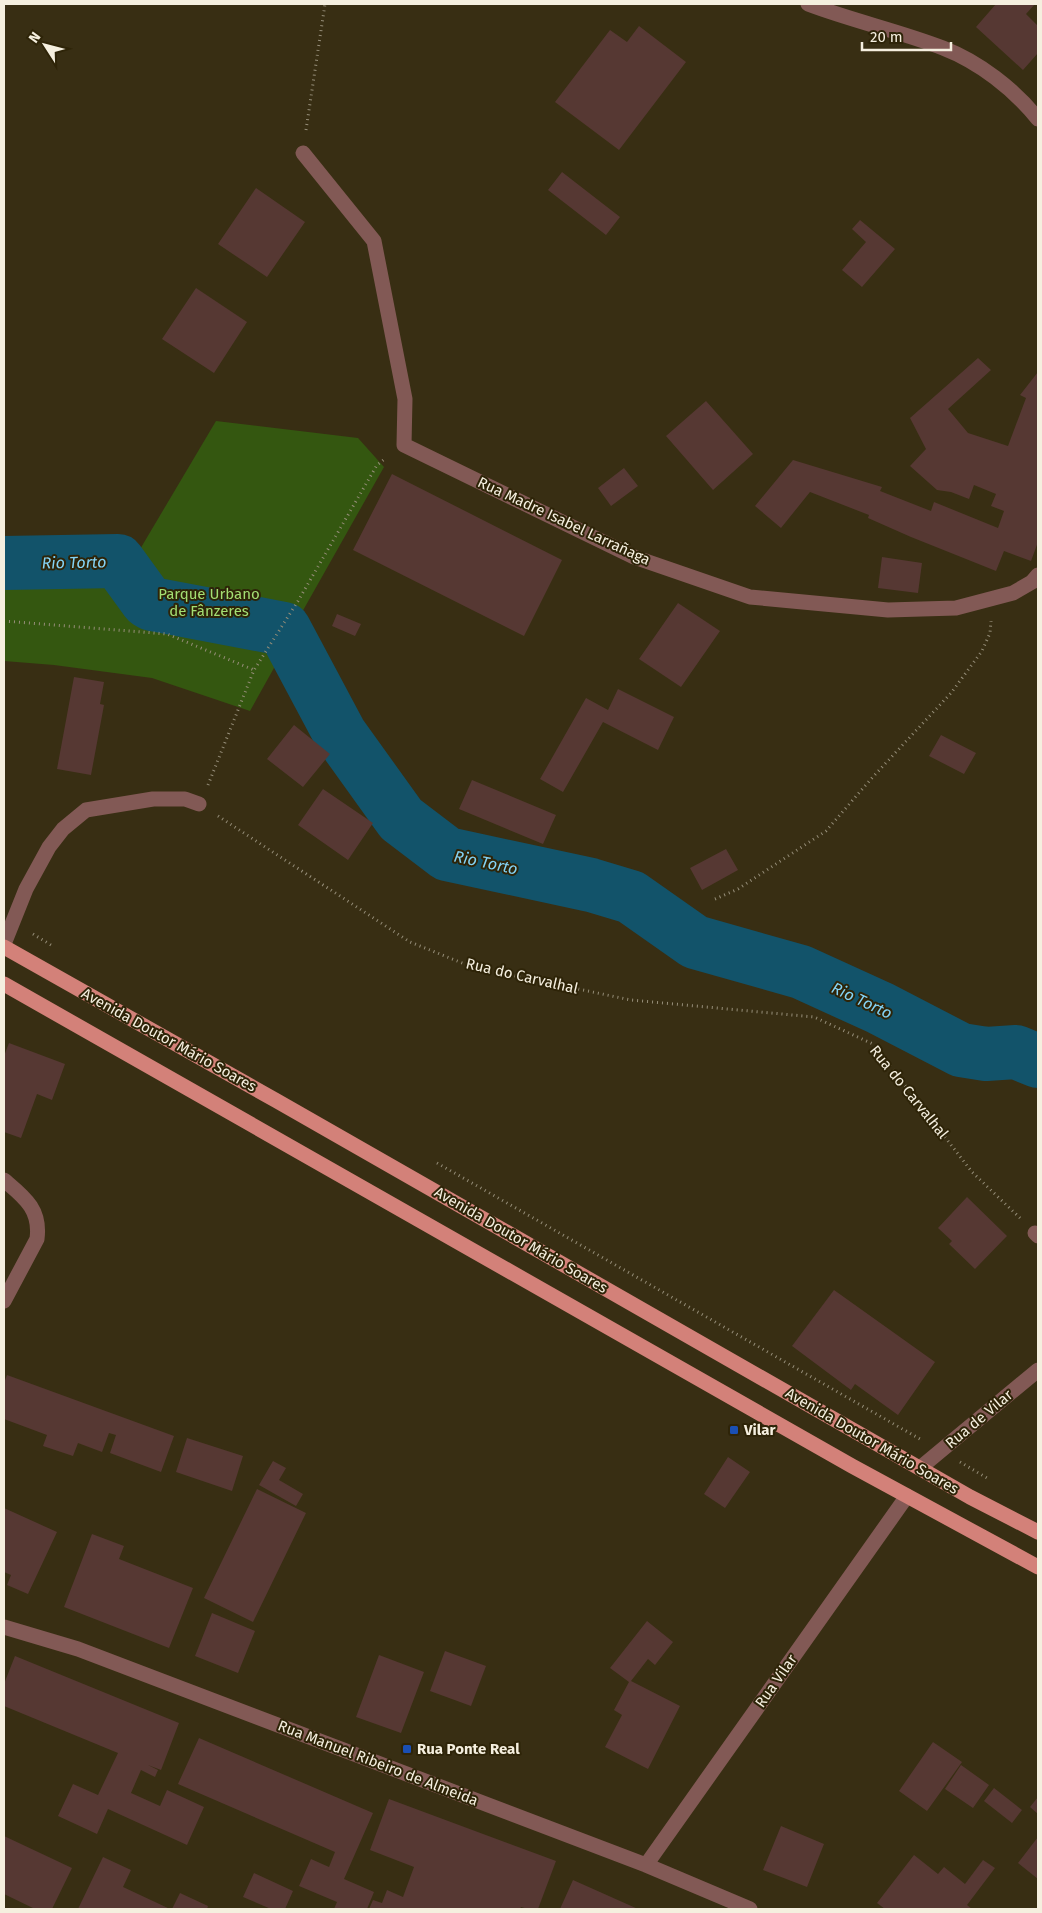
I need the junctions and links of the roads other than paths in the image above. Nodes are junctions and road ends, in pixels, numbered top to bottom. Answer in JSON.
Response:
{"nodes":[{"id":1,"x":808,"y":4,"type":"edge"},
{"id":2,"x":1038,"y":119,"type":"edge"},
{"id":3,"x":303,"y":153,"type":"road end"},
{"id":4,"x":1038,"y":575,"type":"edge"},
{"id":5,"x":199,"y":804,"type":"road end"},
{"id":6,"x":4,"y":945,"type":"edge"},
{"id":7,"x":5,"y":988,"type":"edge"},
{"id":8,"x":4,"y":1180,"type":"edge"},
{"id":9,"x":4,"y":1301,"type":"edge"},
{"id":10,"x":1038,"y":1370,"type":"edge"},
{"id":11,"x":920,"y":1468,"type":"junction"},
{"id":12,"x":907,"y":1496,"type":"junction"},
{"id":13,"x":1038,"y":1532,"type":"edge"},
{"id":14,"x":1038,"y":1567,"type":"edge"},
{"id":15,"x":4,"y":1627,"type":"edge"},
{"id":16,"x":646,"y":1865,"type":"junction"},
{"id":17,"x":750,"y":1909,"type":"edge"}],
"edges":[{"from":1,"to":2,"type":"street"},
{"from":3,"to":4,"type":"street","name":"Rua Madre Isabel Larrañaga"},
{"from":5,"to":6,"type":"street"},
{"from":6,"to":11,"type":"main road","name":"Avenida Doutor Mário Soares"},
{"from":7,"to":12,"type":"main road","name":"Avenida Doutor Mário Soares"},
{"from":8,"to":9,"type":"street"},
{"from":10,"to":11,"type":"street","name":"Rua de Vilar"},
{"from":11,"to":13,"type":"main road","name":"Avenida Doutor Mário Soares"},
{"from":12,"to":14,"type":"main road","name":"Avenida Doutor Mário Soares"},
{"from":12,"to":16,"type":"street","name":"Rua Vilar"},
{"from":15,"to":16,"type":"street","name":"Rua Manuel Ribeiro de Almeida"},
{"from":16,"to":17,"type":"street","name":"Rua Manuel Ribeiro de Almeida"}]}
